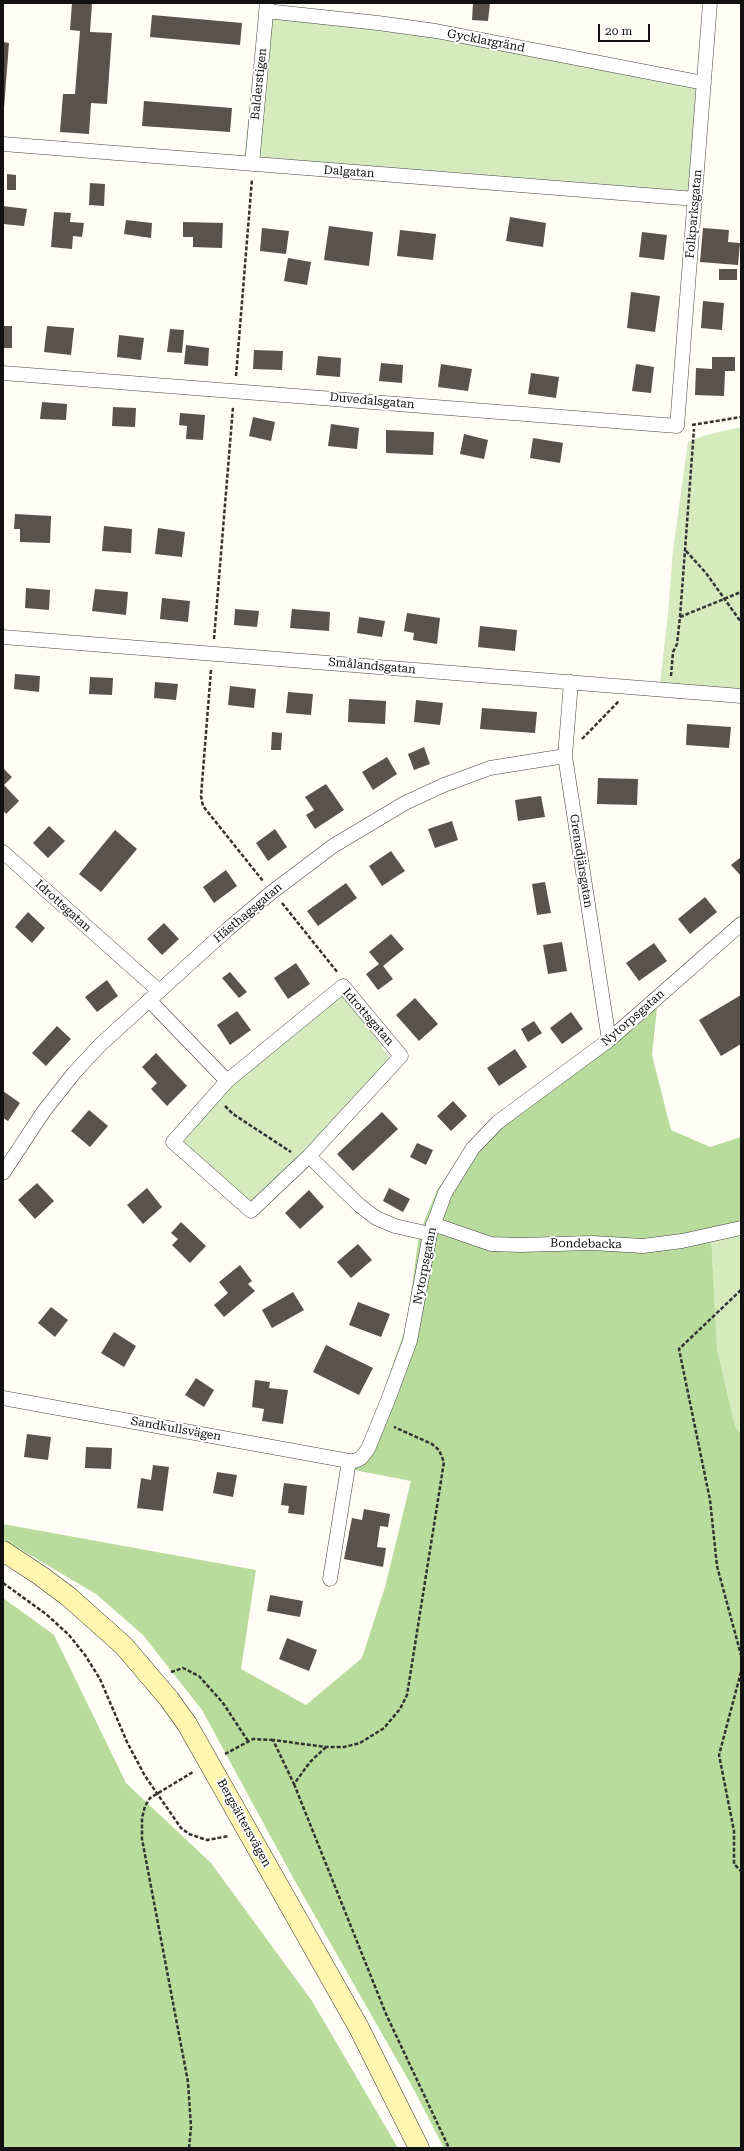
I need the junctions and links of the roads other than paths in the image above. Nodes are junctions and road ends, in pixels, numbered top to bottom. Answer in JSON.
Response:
{"nodes":[{"id":1,"x":710,"y":3,"type":"edge"},
{"id":2,"x":267,"y":7,"type":"edge"},
{"id":3,"x":704,"y":83,"type":"junction"},
{"id":4,"x":3,"y":144,"type":"edge"},
{"id":5,"x":252,"y":164,"type":"junction"},
{"id":6,"x":696,"y":199,"type":"junction"},
{"id":7,"x":3,"y":373,"type":"edge"},
{"id":8,"x":677,"y":426,"type":"joint"},
{"id":9,"x":3,"y":636,"type":"edge"},
{"id":10,"x":571,"y":682,"type":"junction"},
{"id":11,"x":741,"y":696,"type":"edge"},
{"id":12,"x":565,"y":756,"type":"junction"},
{"id":13,"x":3,"y":852,"type":"edge"},
{"id":14,"x":741,"y":924,"type":"edge"},
{"id":15,"x":154,"y":996,"type":"junction"},
{"id":16,"x":609,"y":1040,"type":"junction"},
{"id":17,"x":227,"y":1080,"type":"junction"},
{"id":18,"x":306,"y":1159,"type":"junction"},
{"id":19,"x":3,"y":1173,"type":"edge"},
{"id":20,"x":741,"y":1228,"type":"edge"},
{"id":21,"x":432,"y":1229,"type":"junction"},
{"id":22,"x":3,"y":1398,"type":"edge"},
{"id":23,"x":349,"y":1461,"type":"junction"},
{"id":24,"x":3,"y":1551,"type":"edge"},
{"id":25,"x":330,"y":1579,"type":"dead end"},
{"id":26,"x":419,"y":2148,"type":"edge"}],
"edges":[{"from":1,"to":3,"type":"street","name":"Folkparksgatan"},
{"from":2,"to":3,"type":"street","name":"Gycklargränd"},
{"from":2,"to":5,"type":"street","name":"Balderstigen"},
{"from":3,"to":6,"type":"street","name":"Folkparksgatan"},
{"from":4,"to":5,"type":"street","name":"Dalgatan"},
{"from":5,"to":6,"type":"street","name":"Dalgatan"},
{"from":6,"to":8,"type":"street","name":"Folkparksgatan"},
{"from":7,"to":8,"type":"street","name":"Duvedalsgatan"},
{"from":9,"to":10,"type":"street","name":"Smålandsgatan"},
{"from":10,"to":11,"type":"street","name":"Smålandsgatan"},
{"from":10,"to":12,"type":"street","name":"Grenadjärsgatan"},
{"from":12,"to":15,"type":"street","name":"Hästhagsgatan"},
{"from":12,"to":16,"type":"street","name":"Grenadjärsgatan"},
{"from":13,"to":15,"type":"street","name":"Idrottsgatan"},
{"from":14,"to":16,"type":"street","name":"Nytorpsgatan"},
{"from":15,"to":17,"type":"street","name":"Idrottsgatan"},
{"from":15,"to":19,"type":"street","name":"Hästhagsgatan"},
{"from":16,"to":21,"type":"street","name":"Nytorpsgatan"},
{"from":17,"to":18,"type":"street","name":"Idrottsgatan"},
{"from":17,"to":18,"type":"street","name":"Idrottsgatan"},
{"from":18,"to":21,"type":"street"},
{"from":20,"to":21,"type":"street","name":"Bondebacka"},
{"from":21,"to":23,"type":"street","name":"Nytorpsgatan"},
{"from":22,"to":23,"type":"street","name":"Sandkullsvägen"},
{"from":23,"to":25,"type":"street"},
{"from":24,"to":26,"type":"street","name":"Bergsättersvägen"}]}
